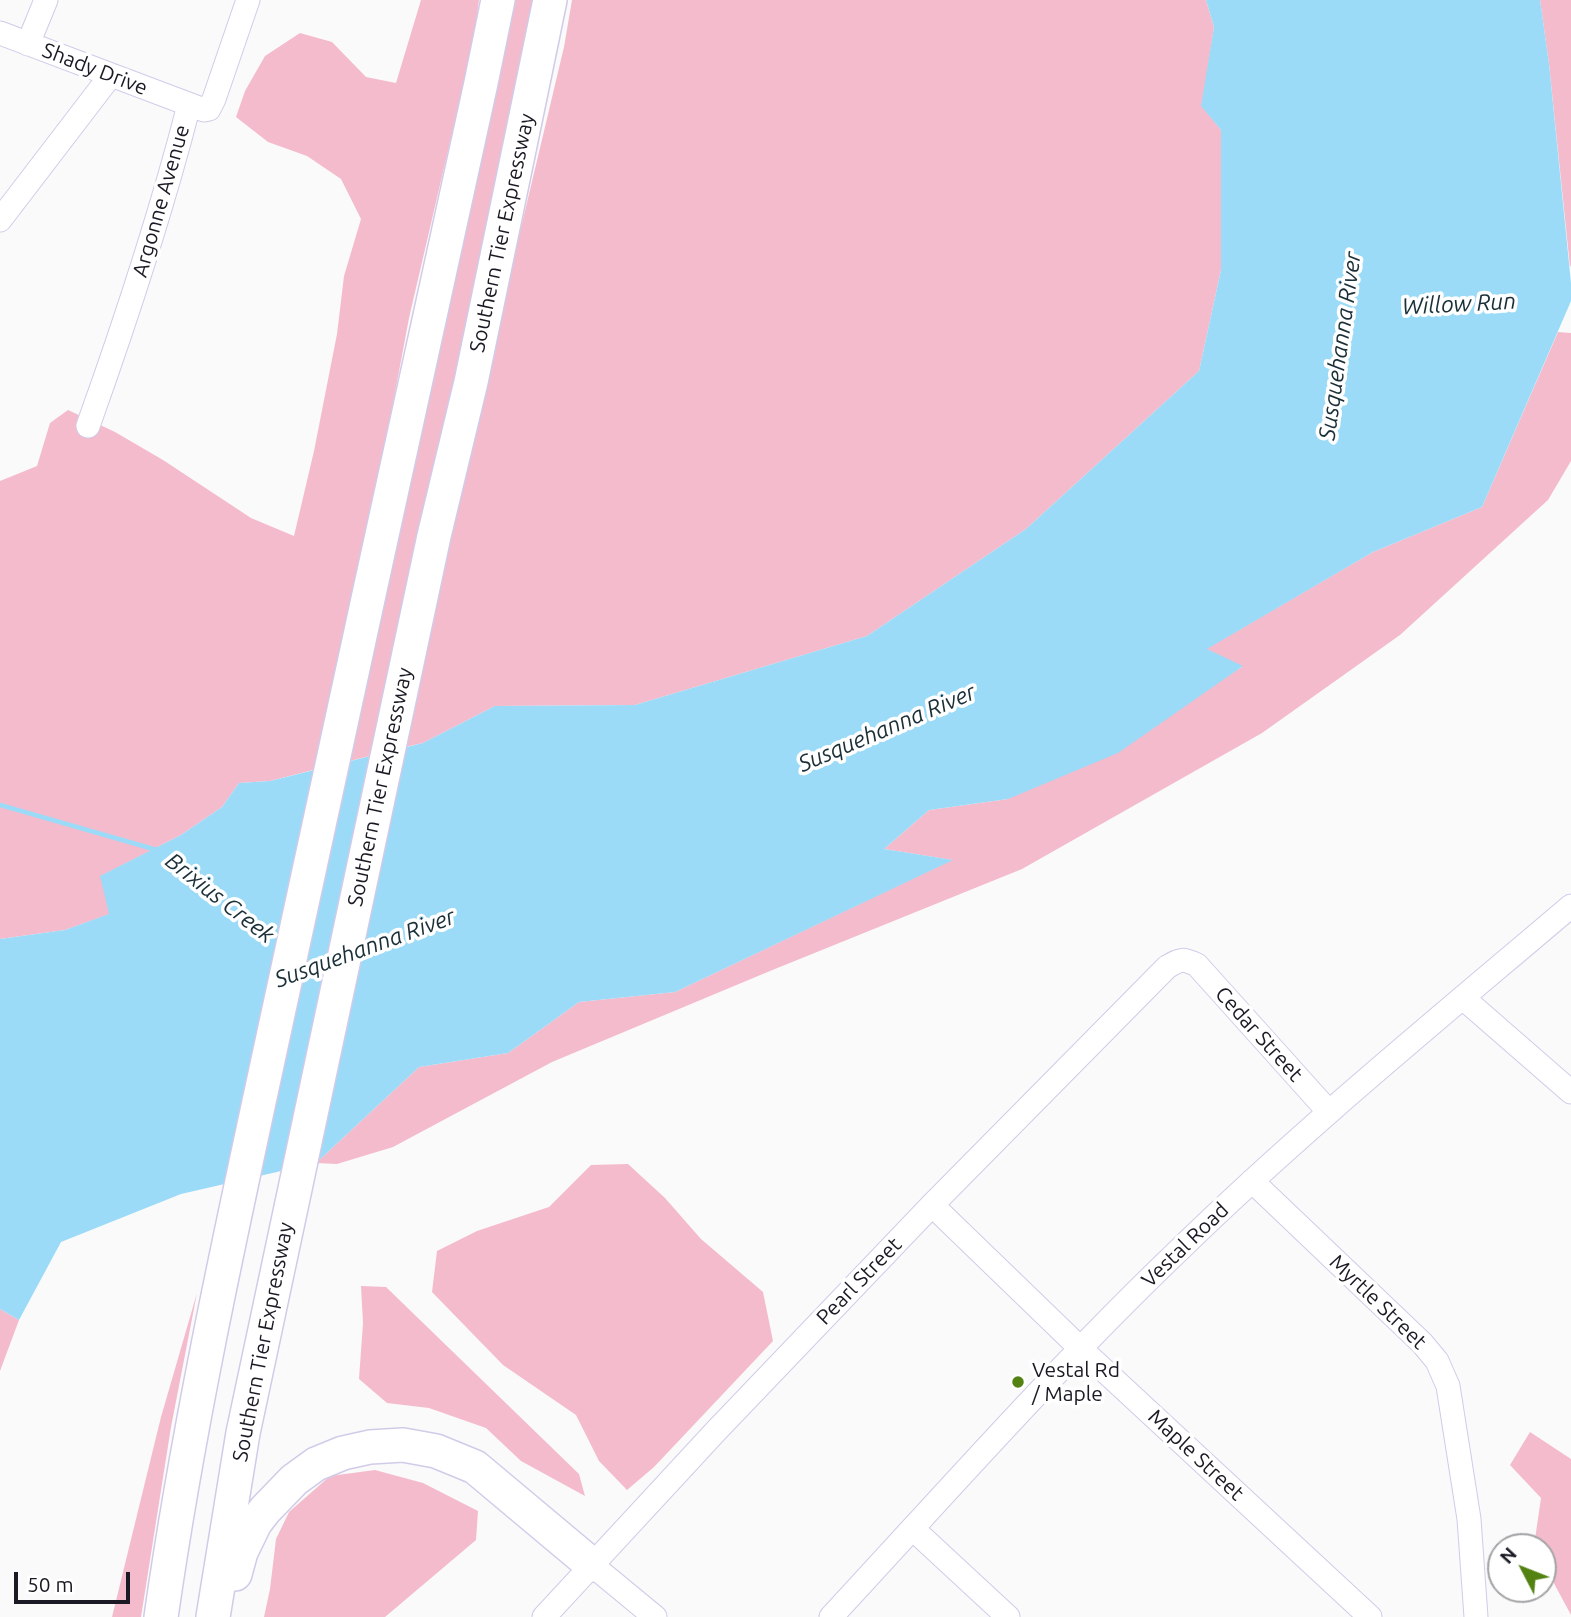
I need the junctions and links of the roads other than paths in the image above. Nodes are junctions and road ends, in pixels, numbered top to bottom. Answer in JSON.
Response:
{"nodes":[{"id":1,"x":46,"y":0,"type":"edge"},
{"id":2,"x":248,"y":0,"type":"edge"},
{"id":3,"x":498,"y":0,"type":"edge"},
{"id":4,"x":550,"y":0,"type":"edge"},
{"id":5,"x":0,"y":33,"type":"edge"},
{"id":6,"x":29,"y":44,"type":"junction"},
{"id":7,"x":111,"y":75,"type":"junction"},
{"id":8,"x":189,"y":105,"type":"junction"},
{"id":9,"x":0,"y":220,"type":"edge"},
{"id":10,"x":88,"y":426,"type":"dead end"},
{"id":11,"x":1571,"y":906,"type":"edge"},
{"id":12,"x":1185,"y":959,"type":"joint"},
{"id":13,"x":1463,"y":998,"type":"junction"},
{"id":14,"x":1571,"y":1092,"type":"edge"},
{"id":15,"x":1329,"y":1112,"type":"junction"},
{"id":16,"x":1252,"y":1181,"type":"junction"},
{"id":17,"x":932,"y":1205,"type":"junction"},
{"id":18,"x":1080,"y":1348,"type":"junction"},
{"id":19,"x":913,"y":1529,"type":"junction"},
{"id":20,"x":592,"y":1565,"type":"junction"},
{"id":21,"x":161,"y":1617,"type":"edge"},
{"id":22,"x":214,"y":1617,"type":"edge"},
{"id":23,"x":223,"y":1617,"type":"edge"},
{"id":24,"x":544,"y":1617,"type":"edge"},
{"id":25,"x":655,"y":1617,"type":"edge"},
{"id":26,"x":831,"y":1617,"type":"edge"},
{"id":27,"x":1008,"y":1617,"type":"edge"},
{"id":28,"x":1370,"y":1617,"type":"edge"},
{"id":29,"x":1476,"y":1617,"type":"edge"}],
"edges":[{"from":1,"to":6,"type":"street"},
{"from":2,"to":8,"type":"street","name":"Argonne Avenue"},
{"from":3,"to":21,"type":"highway"},
{"from":4,"to":22,"type":"highway","name":"Southern Tier Expressway"},
{"from":5,"to":6,"type":"street","name":"Shady Drive"},
{"from":6,"to":7,"type":"street","name":"Shady Drive"},
{"from":7,"to":8,"type":"street","name":"Shady Drive"},
{"from":7,"to":9,"type":"street"},
{"from":8,"to":10,"type":"street","name":"Argonne Avenue"},
{"from":11,"to":13,"type":"street","name":"Vestal Road"},
{"from":12,"to":15,"type":"street","name":"Cedar Street"},
{"from":12,"to":17,"type":"street","name":"Pearl Street"},
{"from":13,"to":14,"type":"street"},
{"from":13,"to":15,"type":"street","name":"Vestal Road"},
{"from":15,"to":16,"type":"street","name":"Vestal Road"},
{"from":16,"to":18,"type":"street","name":"Vestal Road"},
{"from":16,"to":29,"type":"street","name":"Myrtle Street"},
{"from":17,"to":18,"type":"street","name":"Maple Street"},
{"from":17,"to":20,"type":"street","name":"Pearl Street"},
{"from":18,"to":19,"type":"street","name":"Vestal Road"},
{"from":18,"to":28,"type":"street","name":"Maple Street"},
{"from":19,"to":26,"type":"street","name":"Vestal Road"},
{"from":19,"to":27,"type":"street"},
{"from":20,"to":23,"type":"highway"},
{"from":20,"to":24,"type":"street","name":"Pearl Street"},
{"from":20,"to":25,"type":"street"}]}
